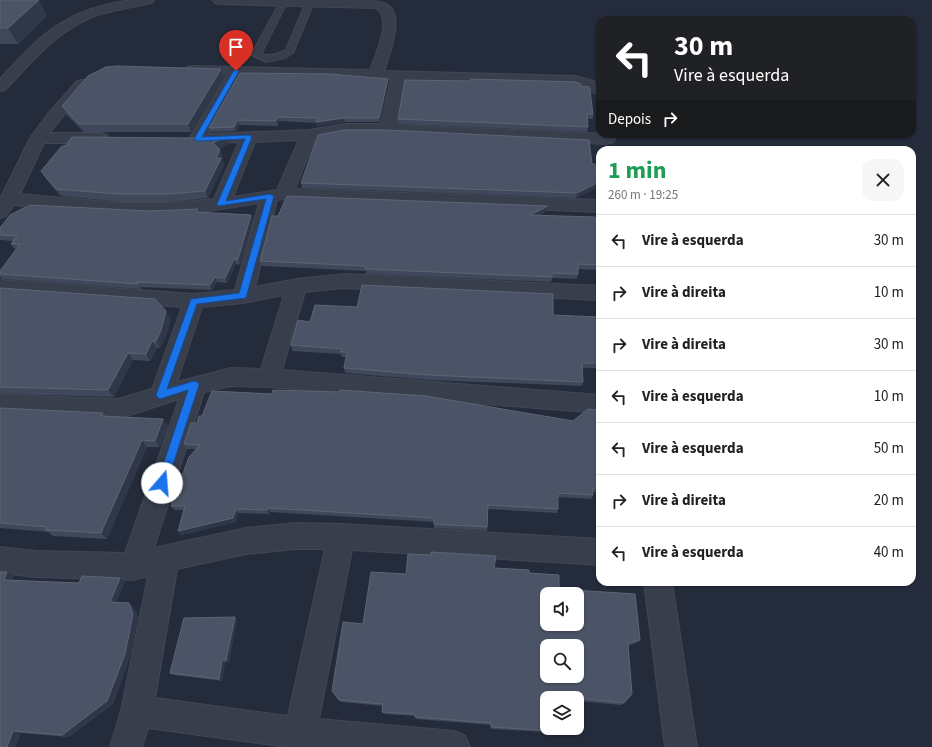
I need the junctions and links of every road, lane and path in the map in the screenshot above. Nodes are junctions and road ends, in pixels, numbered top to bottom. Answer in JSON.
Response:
{"nodes":[{"id":1,"x":148,"y":0,"type":"edge"},
{"id":2,"x":219,"y":0,"type":"edge"},
{"id":3,"x":283,"y":2,"type":"junction"},
{"id":4,"x":310,"y":2,"type":"junction"},
{"id":5,"x":174,"y":70,"type":"edge"},
{"id":6,"x":236,"y":71,"type":"junction"},
{"id":7,"x":376,"y":74,"type":"junction"},
{"id":8,"x":94,"y":75,"type":"edge"},
{"id":9,"x":399,"y":75,"type":"junction"},
{"id":10,"x":0,"y":87,"type":"edge"},
{"id":11,"x":596,"y":89,"type":"edge"},
{"id":12,"x":388,"y":130,"type":"junction"},
{"id":13,"x":309,"y":135,"type":"junction"},
{"id":14,"x":249,"y":137,"type":"junction"},
{"id":15,"x":38,"y":138,"type":"junction"},
{"id":16,"x":118,"y":138,"type":"edge"},
{"id":17,"x":181,"y":139,"type":"edge"},
{"id":18,"x":197,"y":139,"type":"junction"},
{"id":19,"x":607,"y":141,"type":"edge"},
{"id":20,"x":277,"y":195,"type":"junction"},
{"id":21,"x":221,"y":204,"type":"junction"},
{"id":22,"x":5,"y":206,"type":"edge"},
{"id":23,"x":596,"y":206,"type":"edge"},
{"id":24,"x":297,"y":286,"type":"junction"},
{"id":25,"x":0,"y":288,"type":"edge"},
{"id":26,"x":596,"y":293,"type":"edge"},
{"id":27,"x":243,"y":296,"type":"junction"},
{"id":28,"x":194,"y":301,"type":"junction"},
{"id":29,"x":269,"y":378,"type":"junction"},
{"id":30,"x":194,"y":385,"type":"junction"},
{"id":31,"x":160,"y":395,"type":"junction"},
{"id":32,"x":0,"y":404,"type":"edge"},
{"id":33,"x":596,"y":404,"type":"edge"},
{"id":34,"x":341,"y":537,"type":"junction"},
{"id":35,"x":596,"y":552,"type":"edge"},
{"id":36,"x":165,"y":558,"type":"junction"},
{"id":37,"x":0,"y":560,"type":"edge"},
{"id":38,"x":134,"y":567,"type":"junction"},
{"id":39,"x":659,"y":586,"type":"edge"},
{"id":40,"x":137,"y":711,"type":"junction"},
{"id":41,"x":300,"y":733,"type":"junction"},
{"id":42,"x":126,"y":747,"type":"edge"},
{"id":43,"x":454,"y":747,"type":"edge"},
{"id":44,"x":681,"y":747,"type":"edge"}],
"edges":[{"from":1,"to":10,"type":"street"},
{"from":2,"to":3,"type":"street"},
{"from":3,"to":4,"type":"street"},
{"from":3,"to":4,"type":"lane"},
{"from":4,"to":7,"type":"street"},
{"from":5,"to":6,"type":"street"},
{"from":6,"to":7,"type":"street"},
{"from":6,"to":18,"type":"street"},
{"from":7,"to":9,"type":"street"},
{"from":8,"to":15,"type":"street"},
{"from":9,"to":11,"type":"street"},
{"from":9,"to":12,"type":"street"},
{"from":12,"to":13,"type":"street"},
{"from":12,"to":19,"type":"street"},
{"from":13,"to":14,"type":"street"},
{"from":13,"to":20,"type":"street"},
{"from":14,"to":18,"type":"street"},
{"from":14,"to":21,"type":"street"},
{"from":15,"to":16,"type":"street"},
{"from":15,"to":22,"type":"street"},
{"from":17,"to":18,"type":"street"},
{"from":20,"to":21,"type":"street"},
{"from":20,"to":23,"type":"street"},
{"from":20,"to":27,"type":"street"},
{"from":21,"to":22,"type":"street"},
{"from":24,"to":26,"type":"street"},
{"from":24,"to":27,"type":"street"},
{"from":24,"to":29,"type":"street"},
{"from":25,"to":28,"type":"street"},
{"from":27,"to":28,"type":"street"},
{"from":28,"to":31,"type":"street"},
{"from":29,"to":30,"type":"street"},
{"from":29,"to":33,"type":"street"},
{"from":30,"to":31,"type":"street"},
{"from":30,"to":38,"type":"street"},
{"from":31,"to":32,"type":"street"},
{"from":34,"to":35,"type":"street"},
{"from":34,"to":36,"type":"street"},
{"from":34,"to":41,"type":"street"},
{"from":36,"to":38,"type":"street"},
{"from":36,"to":40,"type":"street"},
{"from":37,"to":38,"type":"street"},
{"from":39,"to":44,"type":"street"},
{"from":40,"to":41,"type":"street"},
{"from":40,"to":42,"type":"street"},
{"from":41,"to":43,"type":"street"}]}
